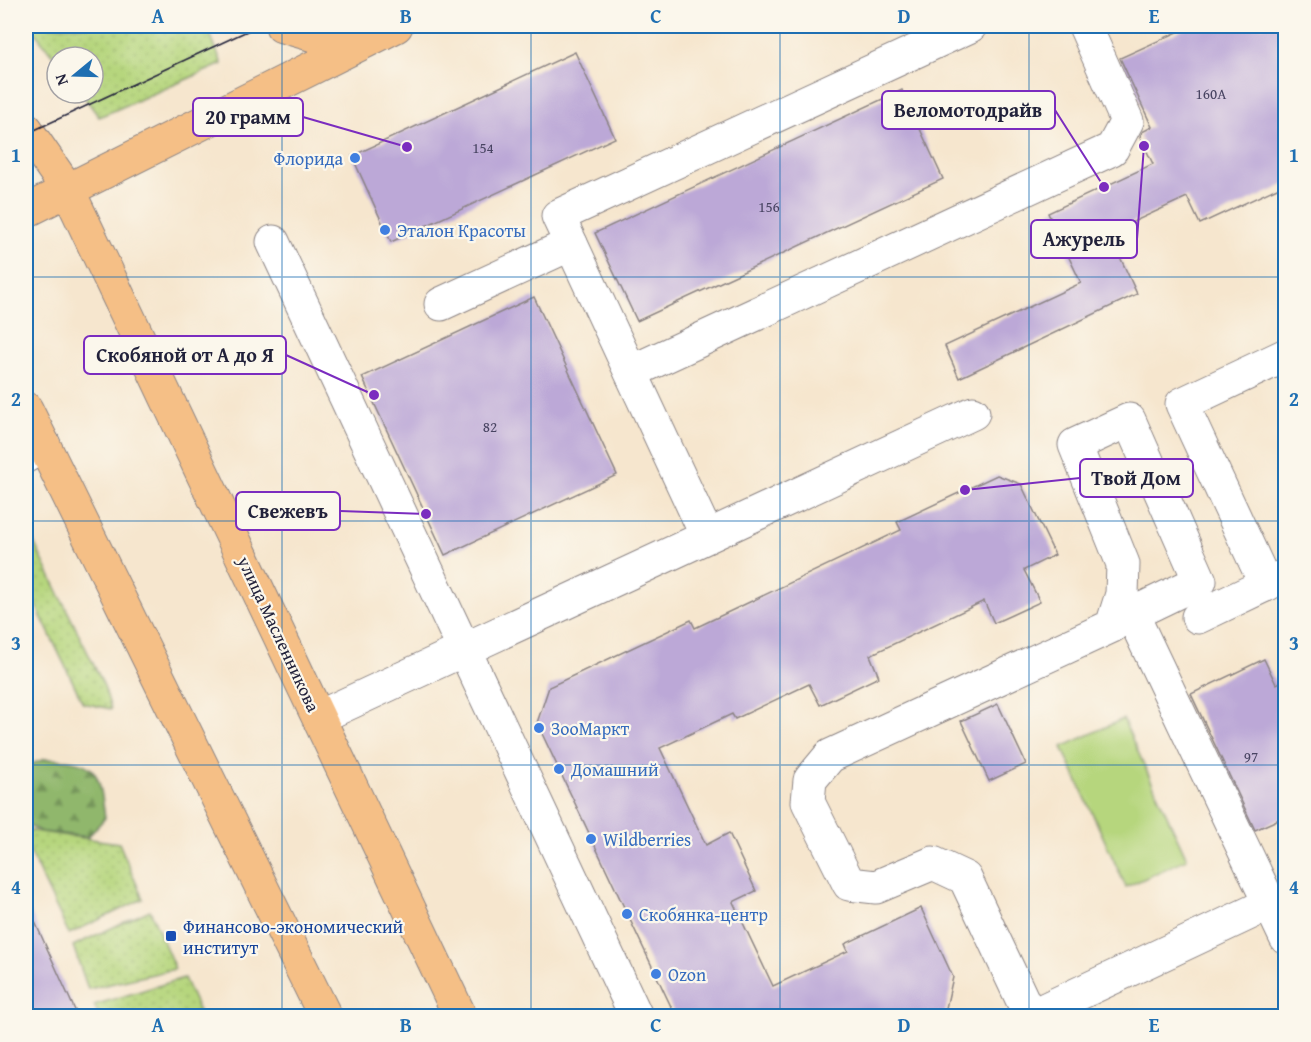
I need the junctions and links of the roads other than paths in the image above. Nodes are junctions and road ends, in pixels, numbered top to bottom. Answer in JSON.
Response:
{"nodes":[{"id":1,"x":282,"y":26,"type":"edge"},
{"id":2,"x":396,"y":26,"type":"edge"},
{"id":3,"x":970,"y":26,"type":"edge"},
{"id":4,"x":1085,"y":26,"type":"edge"},
{"id":5,"x":351,"y":46,"type":"junction"},
{"id":6,"x":26,"y":129,"type":"edge"},
{"id":7,"x":68,"y":190,"type":"junction"},
{"id":8,"x":26,"y":211,"type":"edge"},
{"id":9,"x":273,"y":242,"type":"dead end"},
{"id":10,"x":571,"y":244,"type":"junction"},
{"id":11,"x":441,"y":304,"type":"dead end"},
{"id":12,"x":1286,"y":355,"type":"edge"},
{"id":13,"x":631,"y":372,"type":"junction"},
{"id":14,"x":26,"y":409,"type":"edge"},
{"id":15,"x":973,"y":413,"type":"dead end"},
{"id":16,"x":35,"y":451,"type":"edge"},
{"id":17,"x":707,"y":536,"type":"junction"},
{"id":18,"x":1276,"y":580,"type":"edge"},
{"id":19,"x":1198,"y":617,"type":"dead end"},
{"id":20,"x":1122,"y":620,"type":"junction"},
{"id":21,"x":462,"y":650,"type":"junction"},
{"id":22,"x":318,"y":717,"type":"junction"},
{"id":23,"x":1280,"y":921,"type":"edge"},
{"id":24,"x":325,"y":1017,"type":"edge"},
{"id":25,"x":460,"y":1017,"type":"edge"},
{"id":26,"x":636,"y":1017,"type":"edge"},
{"id":27,"x":1030,"y":1017,"type":"edge"}],
"edges":[{"from":1,"to":5,"type":"main road"},
{"from":2,"to":5,"type":"main road"},
{"from":3,"to":10,"type":"lane"},
{"from":4,"to":13,"type":"lane"},
{"from":5,"to":7,"type":"main road"},
{"from":6,"to":7,"type":"main road","name":"улица Масленникова"},
{"from":7,"to":8,"type":"main road"},
{"from":7,"to":22,"type":"main road","name":"улица Масленникова"},
{"from":9,"to":21,"type":"lane"},
{"from":10,"to":11,"type":"lane"},
{"from":10,"to":13,"type":"lane"},
{"from":12,"to":18,"type":"lane"},
{"from":13,"to":17,"type":"lane"},
{"from":14,"to":16,"type":"main road"},
{"from":15,"to":17,"type":"lane"},
{"from":16,"to":24,"type":"main road"},
{"from":17,"to":21,"type":"lane"},
{"from":18,"to":19,"type":"lane"},
{"from":20,"to":20,"type":"lane"},
{"from":20,"to":23,"type":"lane"},
{"from":20,"to":27,"type":"lane"},
{"from":21,"to":22,"type":"lane"},
{"from":21,"to":26,"type":"lane"},
{"from":22,"to":25,"type":"main road","name":"улица Масленникова"},
{"from":23,"to":27,"type":"lane"}]}
